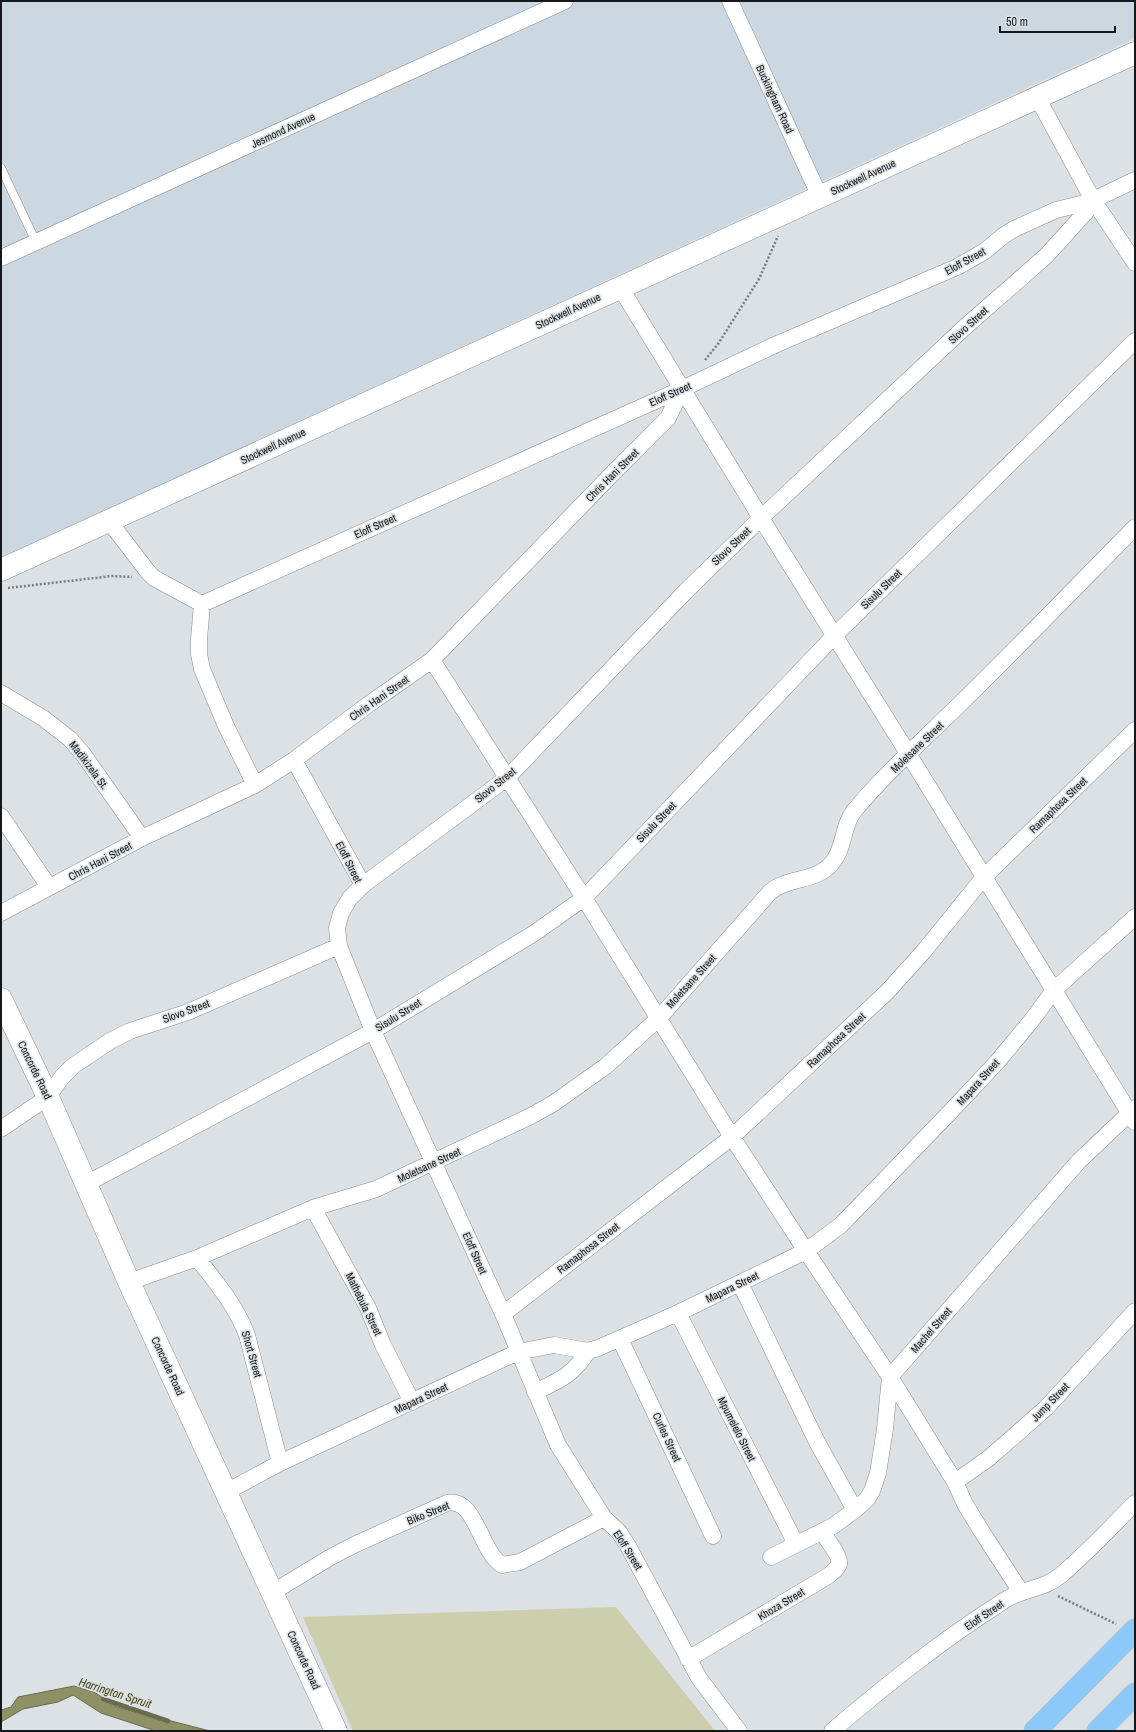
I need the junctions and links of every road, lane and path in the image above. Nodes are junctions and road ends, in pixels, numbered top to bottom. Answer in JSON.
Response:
{"nodes":[{"id":1,"x":565,"y":1,"type":"edge"},
{"id":2,"x":730,"y":1,"type":"edge"},
{"id":3,"x":1135,"y":53,"type":"edge"},
{"id":4,"x":1037,"y":98,"type":"junction"},
{"id":5,"x":1,"y":168,"type":"edge"},
{"id":6,"x":1135,"y":180,"type":"edge"},
{"id":7,"x":820,"y":197,"type":"junction"},
{"id":8,"x":1093,"y":200,"type":"junction"},
{"id":9,"x":780,"y":234,"type":"dead end"},
{"id":10,"x":36,"y":242,"type":"junction"},
{"id":11,"x":1,"y":258,"type":"edge"},
{"id":12,"x":1135,"y":263,"type":"edge"},
{"id":13,"x":620,"y":288,"type":"junction"},
{"id":14,"x":1135,"y":341,"type":"edge"},
{"id":15,"x":704,"y":361,"type":"dead end"},
{"id":16,"x":682,"y":389,"type":"junction"},
{"id":17,"x":760,"y":518,"type":"junction"},
{"id":18,"x":109,"y":520,"type":"junction"},
{"id":19,"x":1135,"y":527,"type":"edge"},
{"id":20,"x":1,"y":570,"type":"edge"},
{"id":21,"x":154,"y":578,"type":"junction"},
{"id":22,"x":1,"y":589,"type":"edge"},
{"id":23,"x":202,"y":604,"type":"junction"},
{"id":24,"x":834,"y":636,"type":"junction"},
{"id":25,"x":432,"y":660,"type":"junction"},
{"id":26,"x":1,"y":693,"type":"edge"},
{"id":27,"x":1135,"y":730,"type":"edge"},
{"id":28,"x":909,"y":755,"type":"junction"},
{"id":29,"x":294,"y":760,"type":"junction"},
{"id":30,"x":507,"y":778,"type":"junction"},
{"id":31,"x":255,"y":785,"type":"junction"},
{"id":32,"x":1,"y":816,"type":"edge"},
{"id":33,"x":142,"y":838,"type":"junction"},
{"id":34,"x":984,"y":877,"type":"junction"},
{"id":35,"x":363,"y":885,"type":"junction"},
{"id":36,"x":49,"y":887,"type":"junction"},
{"id":37,"x":584,"y":898,"type":"junction"},
{"id":38,"x":1,"y":913,"type":"edge"},
{"id":39,"x":1135,"y":917,"type":"edge"},
{"id":40,"x":339,"y":946,"type":"junction"},
{"id":41,"x":1054,"y":990,"type":"junction"},
{"id":42,"x":1,"y":1000,"type":"edge"},
{"id":43,"x":659,"y":1018,"type":"junction"},
{"id":44,"x":373,"y":1030,"type":"junction"},
{"id":45,"x":48,"y":1097,"type":"junction"},
{"id":46,"x":1133,"y":1114,"type":"edge"},
{"id":47,"x":1,"y":1130,"type":"edge"},
{"id":48,"x":732,"y":1137,"type":"junction"},
{"id":49,"x":434,"y":1163,"type":"junction"},
{"id":50,"x":86,"y":1184,"type":"junction"},
{"id":51,"x":313,"y":1208,"type":"junction"},
{"id":52,"x":806,"y":1251,"type":"junction"},
{"id":53,"x":197,"y":1258,"type":"junction"},
{"id":54,"x":129,"y":1282,"type":"junction"},
{"id":55,"x":740,"y":1282,"type":"junction"},
{"id":56,"x":1135,"y":1311,"type":"edge"},
{"id":57,"x":678,"y":1313,"type":"junction"},
{"id":58,"x":503,"y":1314,"type":"junction"},
{"id":59,"x":620,"y":1339,"type":"junction"},
{"id":60,"x":588,"y":1351,"type":"junction"},
{"id":61,"x":518,"y":1352,"type":"junction"},
{"id":62,"x":890,"y":1377,"type":"junction"},
{"id":63,"x":535,"y":1392,"type":"junction"},
{"id":64,"x":412,"y":1402,"type":"junction"},
{"id":65,"x":280,"y":1463,"type":"junction"},
{"id":66,"x":955,"y":1482,"type":"junction"},
{"id":67,"x":226,"y":1492,"type":"junction"},
{"id":68,"x":1135,"y":1503,"type":"edge"},
{"id":69,"x":855,"y":1510,"type":"junction"},
{"id":70,"x":604,"y":1518,"type":"junction"},
{"id":71,"x":822,"y":1532,"type":"junction"},
{"id":72,"x":713,"y":1536,"type":"dead end"},
{"id":73,"x":796,"y":1544,"type":"junction"},
{"id":74,"x":771,"y":1557,"type":"dead end"},
{"id":75,"x":1041,"y":1587,"type":"junction"},
{"id":76,"x":273,"y":1592,"type":"junction"},
{"id":77,"x":1021,"y":1592,"type":"junction"},
{"id":78,"x":1132,"y":1633,"type":"edge"},
{"id":79,"x":688,"y":1659,"type":"junction"},
{"id":80,"x":1135,"y":1694,"type":"edge"},
{"id":81,"x":336,"y":1731,"type":"edge"},
{"id":82,"x":739,"y":1731,"type":"edge"},
{"id":83,"x":832,"y":1731,"type":"edge"},
{"id":84,"x":1035,"y":1731,"type":"edge"},
{"id":85,"x":1098,"y":1731,"type":"edge"}],
"edges":[{"from":1,"to":10,"type":"street","name":"Jesmond Avenue"},
{"from":2,"to":7,"type":"street","name":"Buckingham Road"},
{"from":3,"to":4,"type":"street","name":"Stockwell Avenue"},
{"from":4,"to":7,"type":"street","name":"Stockwell Avenue"},
{"from":4,"to":8,"type":"street"},
{"from":5,"to":10,"type":"lane"},
{"from":6,"to":8,"type":"street","name":"Eloff Street"},
{"from":7,"to":13,"type":"street","name":"Stockwell Avenue"},
{"from":8,"to":12,"type":"street"},
{"from":8,"to":16,"type":"street","name":"Eloff Street"},
{"from":8,"to":17,"type":"street","name":"Slovo Street"},
{"from":9,"to":15,"type":"path"},
{"from":10,"to":11,"type":"street","name":"Jesmond Avenue"},
{"from":13,"to":16,"type":"street"},
{"from":13,"to":18,"type":"street","name":"Stockwell Avenue"},
{"from":14,"to":24,"type":"street","name":"Sisulu Street"},
{"from":16,"to":17,"type":"street"},
{"from":16,"to":23,"type":"street","name":"Eloff Street"},
{"from":16,"to":25,"type":"street","name":"Chris Hani Street"},
{"from":17,"to":24,"type":"street"},
{"from":17,"to":30,"type":"street","name":"Slovo Street"},
{"from":18,"to":20,"type":"street","name":"Stockwell Avenue"},
{"from":18,"to":21,"type":"street"},
{"from":19,"to":28,"type":"street","name":"Moletsane Street"},
{"from":21,"to":22,"type":"path"},
{"from":21,"to":23,"type":"street"},
{"from":23,"to":31,"type":"street"},
{"from":24,"to":28,"type":"street"},
{"from":24,"to":37,"type":"street","name":"Sisulu Street"},
{"from":25,"to":29,"type":"street","name":"Chris Hani Street"},
{"from":25,"to":30,"type":"street"},
{"from":26,"to":33,"type":"street","name":"Madikizela St."},
{"from":27,"to":34,"type":"street","name":"Ramaphosa Street"},
{"from":28,"to":34,"type":"street"},
{"from":28,"to":43,"type":"street","name":"Moletsane Street"},
{"from":29,"to":31,"type":"street","name":"Chris Hani Street"},
{"from":29,"to":35,"type":"street","name":"Eloff Street"},
{"from":30,"to":35,"type":"street","name":"Slovo Street"},
{"from":30,"to":37,"type":"street"},
{"from":31,"to":33,"type":"street","name":"Chris Hani Street"},
{"from":32,"to":36,"type":"street"},
{"from":33,"to":36,"type":"street","name":"Chris Hani Street"},
{"from":34,"to":41,"type":"street"},
{"from":34,"to":48,"type":"street","name":"Ramaphosa Street"},
{"from":35,"to":40,"type":"street","name":"Eloff Street"},
{"from":36,"to":38,"type":"street","name":"Chris Hani Street"},
{"from":37,"to":43,"type":"street"},
{"from":37,"to":44,"type":"street","name":"Sisulu Street"},
{"from":39,"to":41,"type":"street","name":"Mapara Street"},
{"from":40,"to":44,"type":"street","name":"Eloff Street"},
{"from":40,"to":45,"type":"street","name":"Slovo Street"},
{"from":41,"to":46,"type":"street"},
{"from":41,"to":52,"type":"street","name":"Mapara Street"},
{"from":42,"to":45,"type":"street","name":"Concorde Road"},
{"from":43,"to":48,"type":"street"},
{"from":43,"to":49,"type":"street","name":"Moletsane Street"},
{"from":44,"to":49,"type":"street","name":"Eloff Street"},
{"from":44,"to":50,"type":"street","name":"Sisulu Street"},
{"from":45,"to":47,"type":"street","name":"Slovo Street"},
{"from":45,"to":50,"type":"street","name":"Concorde Road"},
{"from":46,"to":62,"type":"street","name":"Machel Street"},
{"from":48,"to":52,"type":"street"},
{"from":48,"to":58,"type":"street","name":"Ramaphosa Street"},
{"from":49,"to":51,"type":"street","name":"Moletsane Street"},
{"from":49,"to":58,"type":"street","name":"Eloff Street"},
{"from":50,"to":54,"type":"street","name":"Concorde Road"},
{"from":51,"to":53,"type":"street","name":"Moletsane Street"},
{"from":51,"to":64,"type":"street","name":"Mathebula Street"},
{"from":52,"to":55,"type":"street","name":"Mapara Street"},
{"from":52,"to":62,"type":"street"},
{"from":53,"to":54,"type":"street","name":"Moletsane Street"},
{"from":53,"to":65,"type":"street","name":"Short Street"},
{"from":54,"to":67,"type":"street","name":"Concorde Road"},
{"from":55,"to":57,"type":"street","name":"Mapara Street"},
{"from":55,"to":69,"type":"street"},
{"from":56,"to":66,"type":"street","name":"Jump Street"},
{"from":57,"to":59,"type":"street","name":"Mapara Street"},
{"from":57,"to":73,"type":"street","name":"Mpumelelo Street"},
{"from":58,"to":61,"type":"street","name":"Eloff Street"},
{"from":59,"to":60,"type":"street","name":"Mapara Street"},
{"from":59,"to":72,"type":"street","name":"Curles Street"},
{"from":60,"to":61,"type":"street","name":"Mapara Street"},
{"from":60,"to":63,"type":"street"},
{"from":61,"to":63,"type":"street","name":"Eloff Street"},
{"from":61,"to":64,"type":"street","name":"Mapara Street"},
{"from":62,"to":66,"type":"street"},
{"from":62,"to":69,"type":"street"},
{"from":63,"to":70,"type":"street","name":"Eloff Street"},
{"from":64,"to":65,"type":"street","name":"Mapara Street"},
{"from":65,"to":67,"type":"street","name":"Mapara Street"},
{"from":66,"to":77,"type":"street"},
{"from":67,"to":76,"type":"street","name":"Concorde Road"},
{"from":68,"to":75,"type":"street","name":"Eloff Street"},
{"from":69,"to":71,"type":"street"},
{"from":70,"to":76,"type":"street","name":"Biko Street"},
{"from":70,"to":79,"type":"street","name":"Eloff Street"},
{"from":71,"to":73,"type":"street"},
{"from":71,"to":79,"type":"street","name":"Khoza Street"},
{"from":73,"to":74,"type":"street"},
{"from":75,"to":77,"type":"street","name":"Eloff Street"},
{"from":75,"to":78,"type":"path"},
{"from":76,"to":81,"type":"street","name":"Concorde Road"},
{"from":77,"to":83,"type":"street","name":"Eloff Street"},
{"from":78,"to":84,"type":"highway"},
{"from":79,"to":82,"type":"street","name":"Eloff Street"},
{"from":80,"to":85,"type":"highway"}]}
